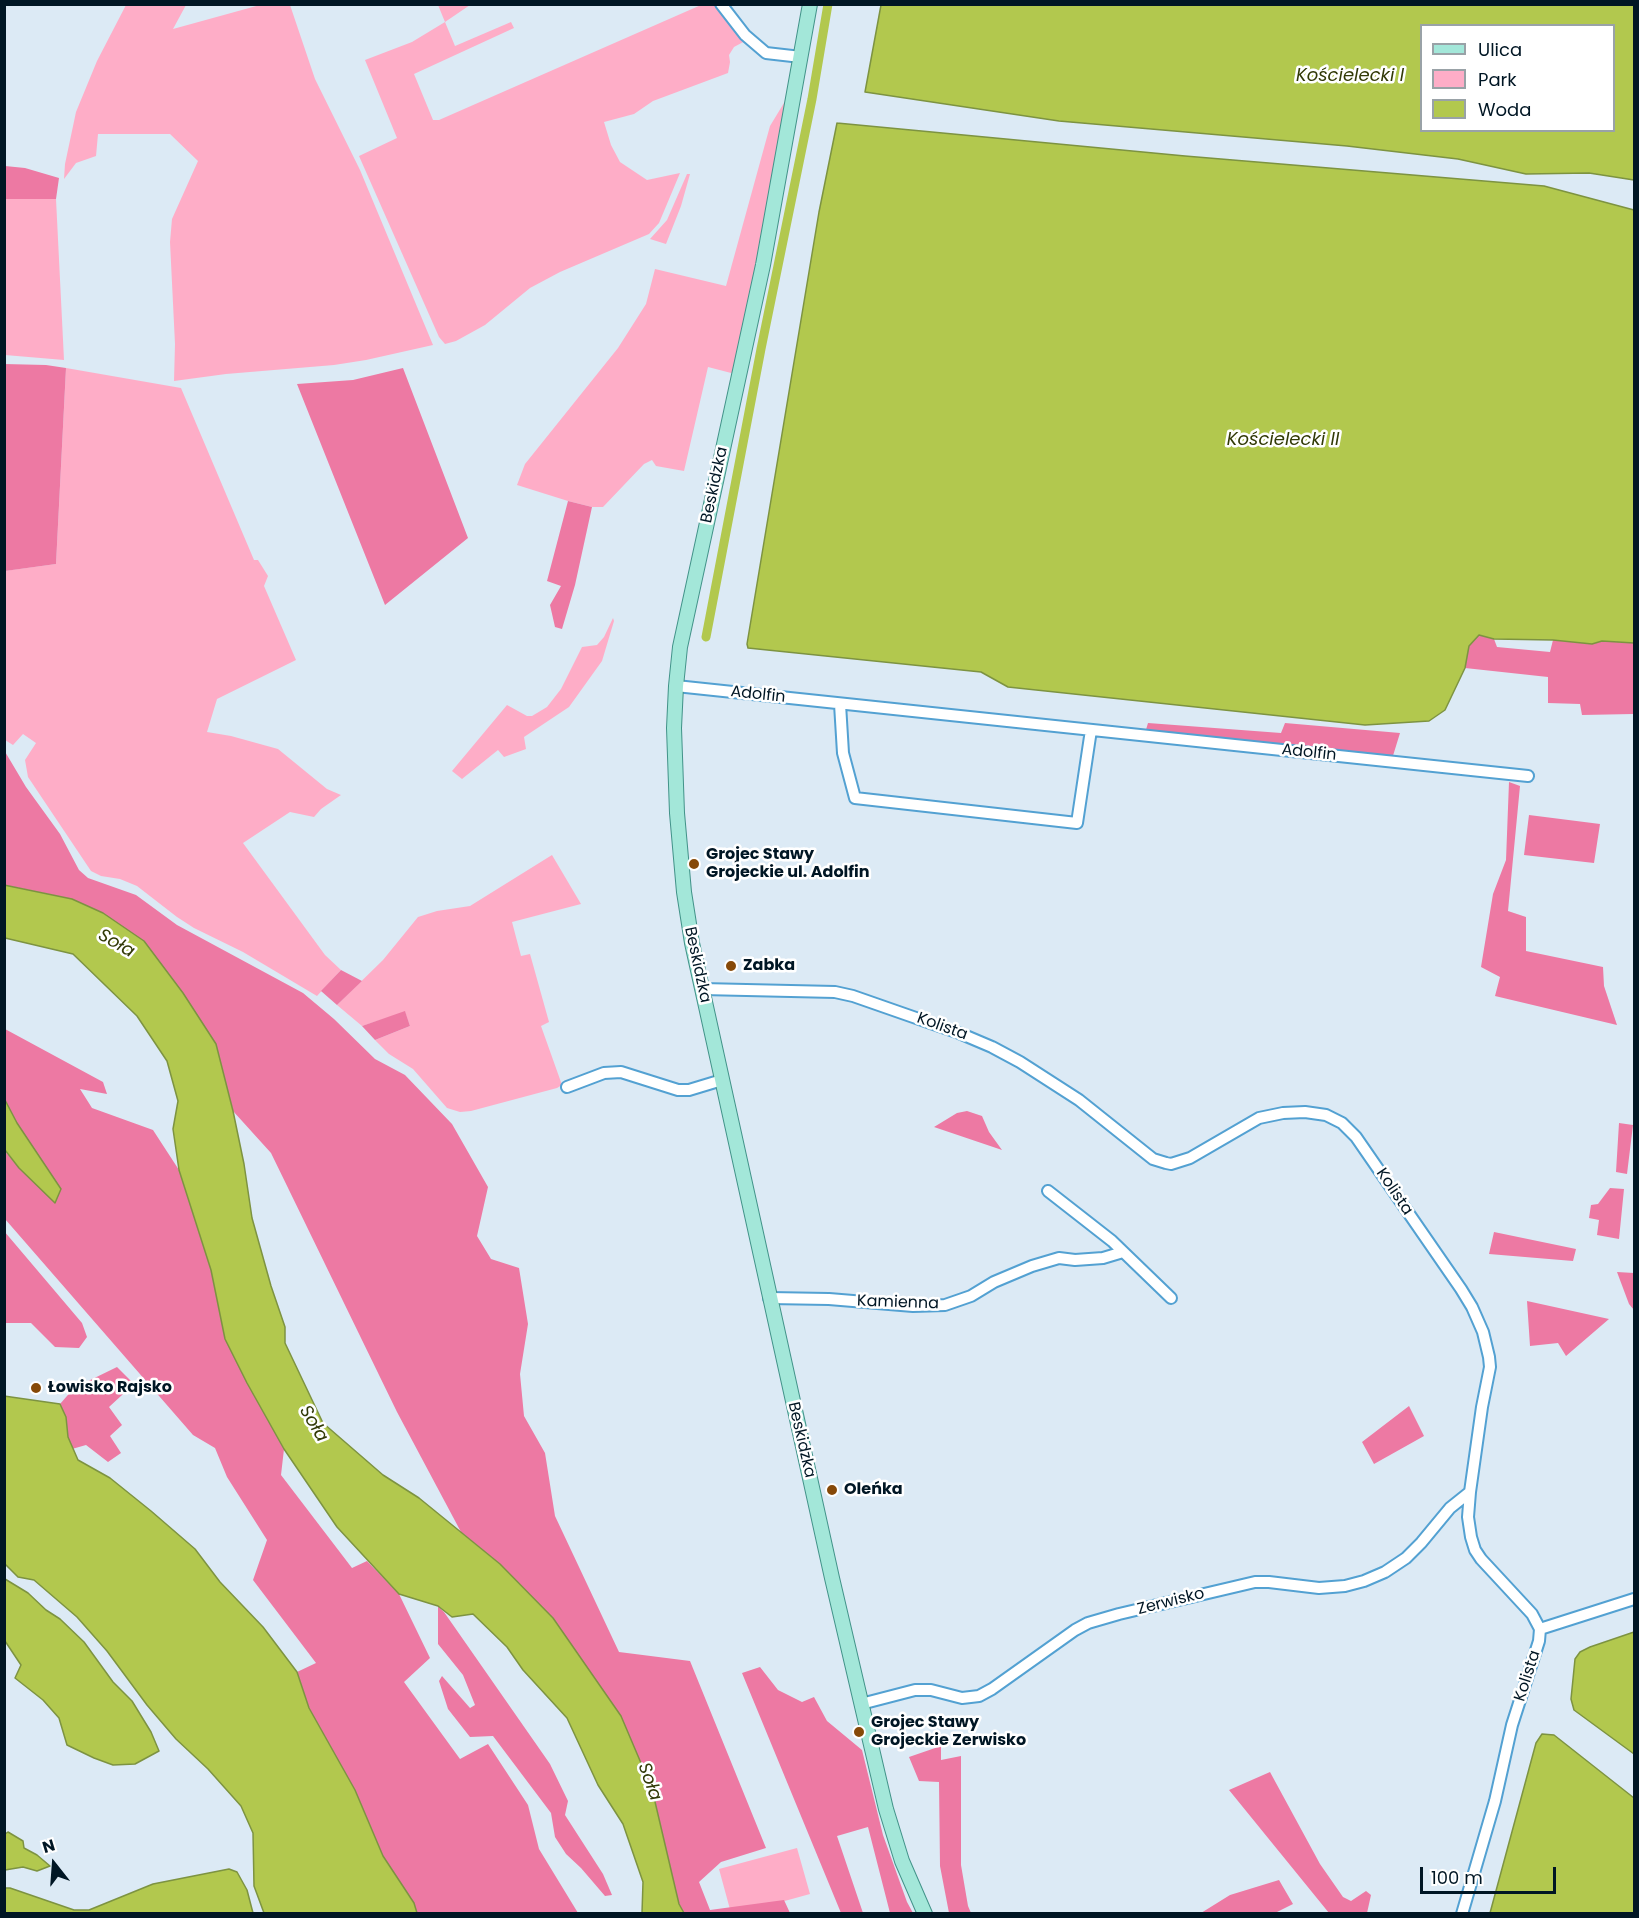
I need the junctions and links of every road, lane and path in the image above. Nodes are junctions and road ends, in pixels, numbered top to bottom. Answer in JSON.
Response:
{"nodes":[{"id":1,"x":721,"y":4,"type":"edge"},
{"id":2,"x":810,"y":4,"type":"edge"},
{"id":3,"x":801,"y":57,"type":"junction"},
{"id":4,"x":676,"y":686,"type":"junction"},
{"id":5,"x":840,"y":704,"type":"junction"},
{"id":6,"x":1091,"y":730,"type":"junction"},
{"id":7,"x":1528,"y":777,"type":"dead end"},
{"id":8,"x":702,"y":989,"type":"junction"},
{"id":9,"x":722,"y":1080,"type":"junction"},
{"id":10,"x":567,"y":1087,"type":"dead end"},
{"id":11,"x":1048,"y":1191,"type":"dead end"},
{"id":12,"x":1123,"y":1252,"type":"junction"},
{"id":13,"x":769,"y":1298,"type":"junction"},
{"id":14,"x":1171,"y":1298,"type":"dead end"},
{"id":15,"x":1470,"y":1492,"type":"junction"},
{"id":16,"x":1635,"y":1599,"type":"edge"},
{"id":17,"x":1540,"y":1629,"type":"junction"},
{"id":18,"x":861,"y":1704,"type":"junction"},
{"id":19,"x":925,"y":1914,"type":"edge"},
{"id":20,"x":1462,"y":1914,"type":"edge"}],
"edges":[{"from":1,"to":3,"type":"street"},
{"from":2,"to":3,"type":"main road","name":"Beskidzka"},
{"from":3,"to":4,"type":"main road","name":"Beskidzka"},
{"from":4,"to":5,"type":"street","name":"Adolfin"},
{"from":4,"to":8,"type":"main road","name":"Beskidzka"},
{"from":5,"to":6,"type":"street","name":"Adolfin"},
{"from":5,"to":6,"type":"street"},
{"from":6,"to":7,"type":"street","name":"Adolfin"},
{"from":8,"to":9,"type":"main road","name":"Beskidzka"},
{"from":8,"to":15,"type":"street","name":"Kolista"},
{"from":9,"to":10,"type":"street"},
{"from":9,"to":13,"type":"main road","name":"Beskidzka"},
{"from":11,"to":12,"type":"street"},
{"from":12,"to":13,"type":"street","name":"Kamienna"},
{"from":12,"to":14,"type":"street"},
{"from":13,"to":18,"type":"main road","name":"Beskidzka"},
{"from":15,"to":17,"type":"street","name":"Kolista"},
{"from":15,"to":18,"type":"street","name":"Zerwisko"},
{"from":16,"to":17,"type":"street"},
{"from":17,"to":20,"type":"street","name":"Kolista"},
{"from":18,"to":19,"type":"main road","name":"Beskidzka"}]}
